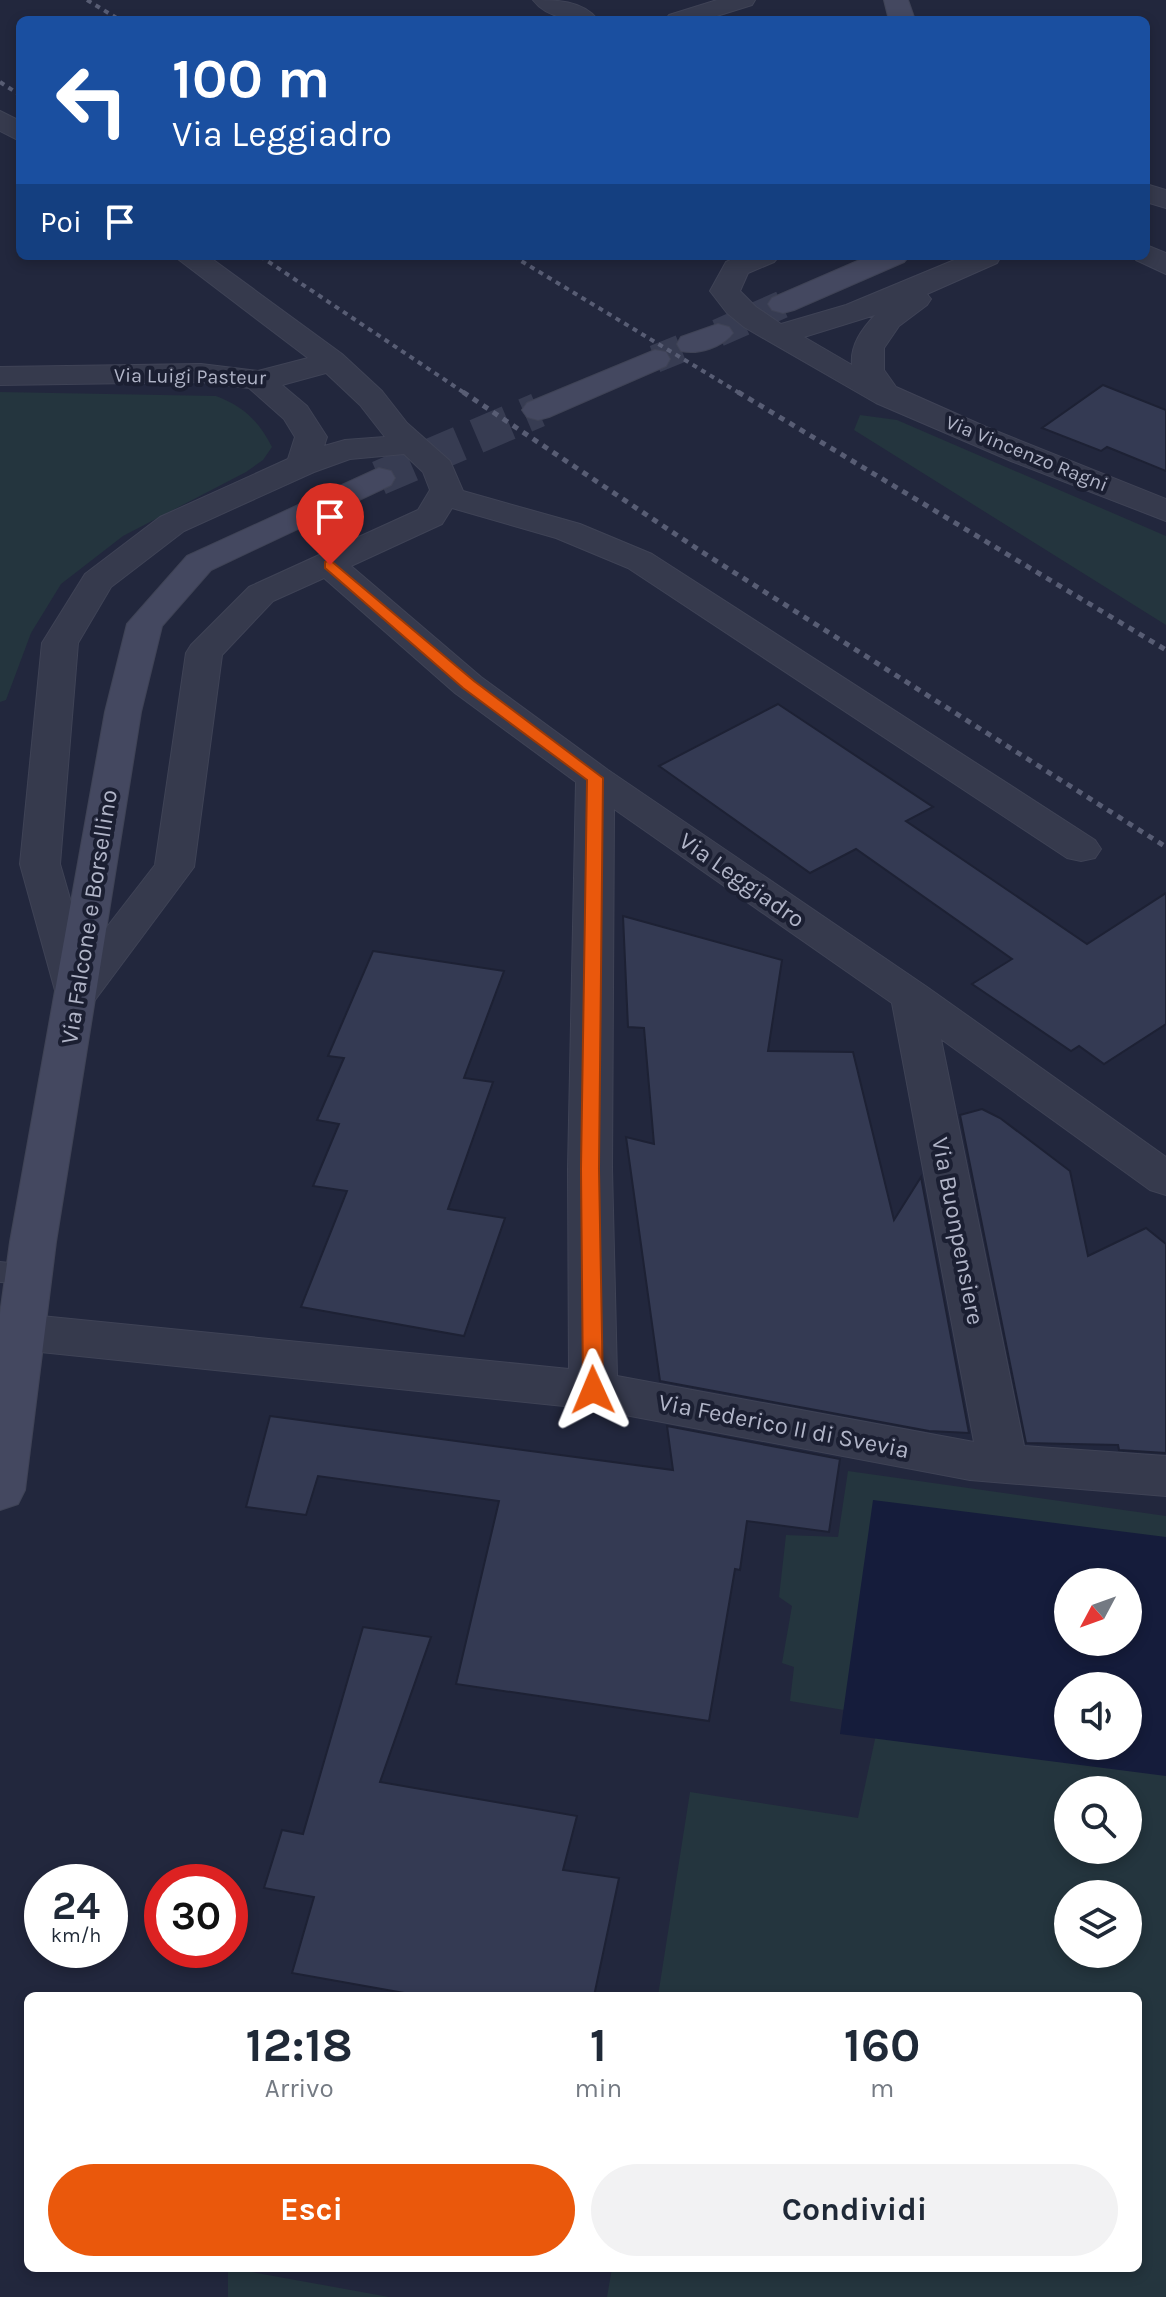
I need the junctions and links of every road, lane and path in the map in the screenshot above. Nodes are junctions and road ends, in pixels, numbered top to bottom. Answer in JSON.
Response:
{"nodes":[{"id":1,"x":545,"y":0,"type":"edge"},
{"id":2,"x":743,"y":0,"type":"edge"},
{"id":3,"x":577,"y":16,"type":"edge"},
{"id":4,"x":691,"y":16,"type":"edge"},
{"id":5,"x":194,"y":260,"type":"edge"},
{"id":6,"x":755,"y":260,"type":"edge"},
{"id":7,"x":887,"y":260,"type":"edge"},
{"id":8,"x":980,"y":260,"type":"edge"},
{"id":9,"x":982,"y":260,"type":"edge"},
{"id":10,"x":780,"y":319,"type":"junction"},
{"id":11,"x":655,"y":359,"type":"tunnel mouth"},
{"id":12,"x":331,"y":361,"type":"junction"},
{"id":13,"x":0,"y":376,"type":"edge"},
{"id":14,"x":258,"y":380,"type":"junction"},
{"id":15,"x":887,"y":396,"type":"junction"},
{"id":16,"x":538,"y":410,"type":"tunnel mouth"},
{"id":17,"x":411,"y":444,"type":"junction"},
{"id":18,"x":302,"y":465,"type":"junction"},
{"id":19,"x":379,"y":478,"type":"tunnel mouth"},
{"id":20,"x":443,"y":496,"type":"junction"},
{"id":21,"x":1166,"y":511,"type":"edge"},
{"id":22,"x":330,"y":565,"type":"junction"},
{"id":23,"x":595,"y":778,"type":"junction"},
{"id":24,"x":1081,"y":849,"type":"dead end"},
{"id":25,"x":77,"y":994,"type":"junction"},
{"id":26,"x":912,"y":997,"type":"junction"},
{"id":27,"x":1166,"y":1179,"type":"edge"},
{"id":28,"x":14,"y":1273,"type":"edge"},
{"id":29,"x":21,"y":1332,"type":"junction"},
{"id":30,"x":593,"y":1390,"type":"junction"},
{"id":31,"x":1003,"y":1465,"type":"junction"},
{"id":32,"x":1166,"y":1476,"type":"edge"},
{"id":33,"x":0,"y":1490,"type":"edge"}],
"edges":[{"from":1,"to":3,"type":"street"},
{"from":2,"to":4,"type":"street"},
{"from":5,"to":12,"type":"street"},
{"from":6,"to":10,"type":"street","name":"Via Vincenzo Ragni"},
{"from":7,"to":10,"type":"main road"},
{"from":8,"to":10,"type":"street"},
{"from":9,"to":15,"type":"street"},
{"from":10,"to":15,"type":"street","name":"Via Vincenzo Ragni"},
{"from":11,"to":16,"type":"main road"},
{"from":12,"to":14,"type":"street","name":"Via Luigi Pasteur"},
{"from":12,"to":17,"type":"street"},
{"from":13,"to":14,"type":"street","name":"Via Luigi Pasteur"},
{"from":14,"to":18,"type":"street"},
{"from":15,"to":21,"type":"street","name":"Via Vincenzo Ragni"},
{"from":17,"to":18,"type":"street"},
{"from":17,"to":20,"type":"street"},
{"from":18,"to":25,"type":"street"},
{"from":19,"to":25,"type":"main road","name":"Via Falcone e Borsellino"},
{"from":20,"to":22,"type":"street"},
{"from":20,"to":24,"type":"street"},
{"from":22,"to":23,"type":"street","name":"Via Leggiadro"},
{"from":22,"to":25,"type":"street"},
{"from":23,"to":26,"type":"street","name":"Via Leggiadro"},
{"from":23,"to":30,"type":"street"},
{"from":25,"to":28,"type":"main road","name":"Via Falcone e Borsellino"},
{"from":26,"to":27,"type":"street","name":"Via Leggiadro"},
{"from":26,"to":31,"type":"street","name":"Via Buonpensiere"},
{"from":28,"to":29,"type":"main road","name":"Via Falcone e Borsellino"},
{"from":29,"to":30,"type":"street","name":"Via Federico II di Svevia"},
{"from":29,"to":33,"type":"main road","name":"Via Falcone e Borsellino"},
{"from":30,"to":31,"type":"street","name":"Via Federico II di Svevia"},
{"from":31,"to":32,"type":"street","name":"Via Federico II di Svevia"}]}
